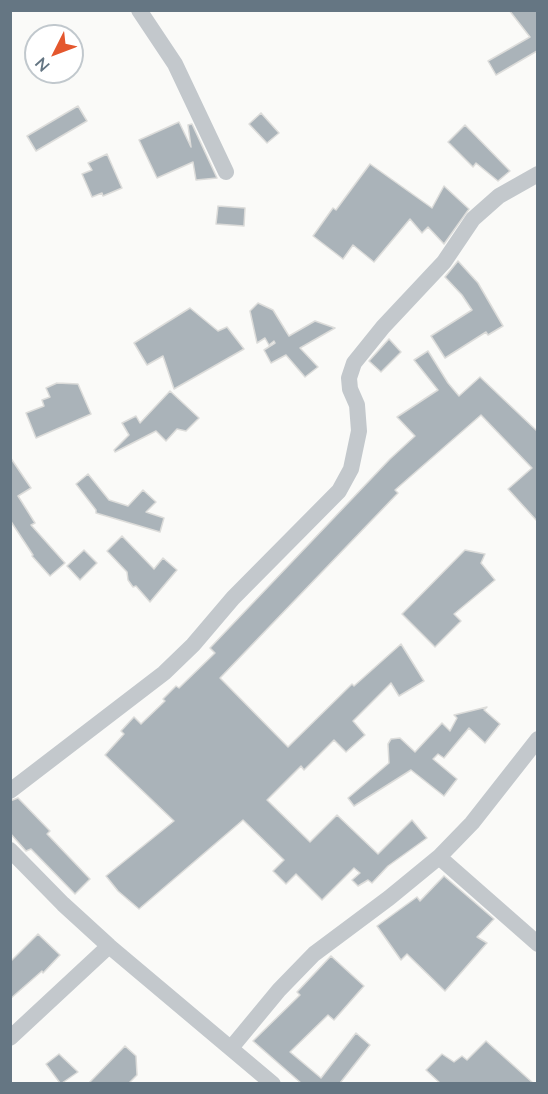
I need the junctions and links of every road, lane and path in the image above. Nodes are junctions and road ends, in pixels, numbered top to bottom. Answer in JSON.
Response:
{"nodes":[{"id":1,"x":139,"y":10,"type":"edge"},
{"id":2,"x":226,"y":172,"type":"dead end"},
{"id":3,"x":537,"y":174,"type":"edge"},
{"id":4,"x":537,"y":738,"type":"edge"},
{"id":5,"x":10,"y":791,"type":"edge"},
{"id":6,"x":10,"y":850,"type":"edge"},
{"id":7,"x":439,"y":857,"type":"junction"},
{"id":8,"x":537,"y":944,"type":"edge"},
{"id":9,"x":109,"y":946,"type":"junction"},
{"id":10,"x":10,"y":1038,"type":"edge"},
{"id":11,"x":231,"y":1048,"type":"junction"},
{"id":12,"x":273,"y":1083,"type":"edge"}],
"edges":[{"from":1,"to":2,"type":"street"},
{"from":3,"to":5,"type":"street"},
{"from":4,"to":7,"type":"street"},
{"from":6,"to":9,"type":"street"},
{"from":7,"to":8,"type":"street"},
{"from":7,"to":11,"type":"street"},
{"from":9,"to":10,"type":"street"},
{"from":9,"to":11,"type":"street"},
{"from":11,"to":12,"type":"street"}]}
